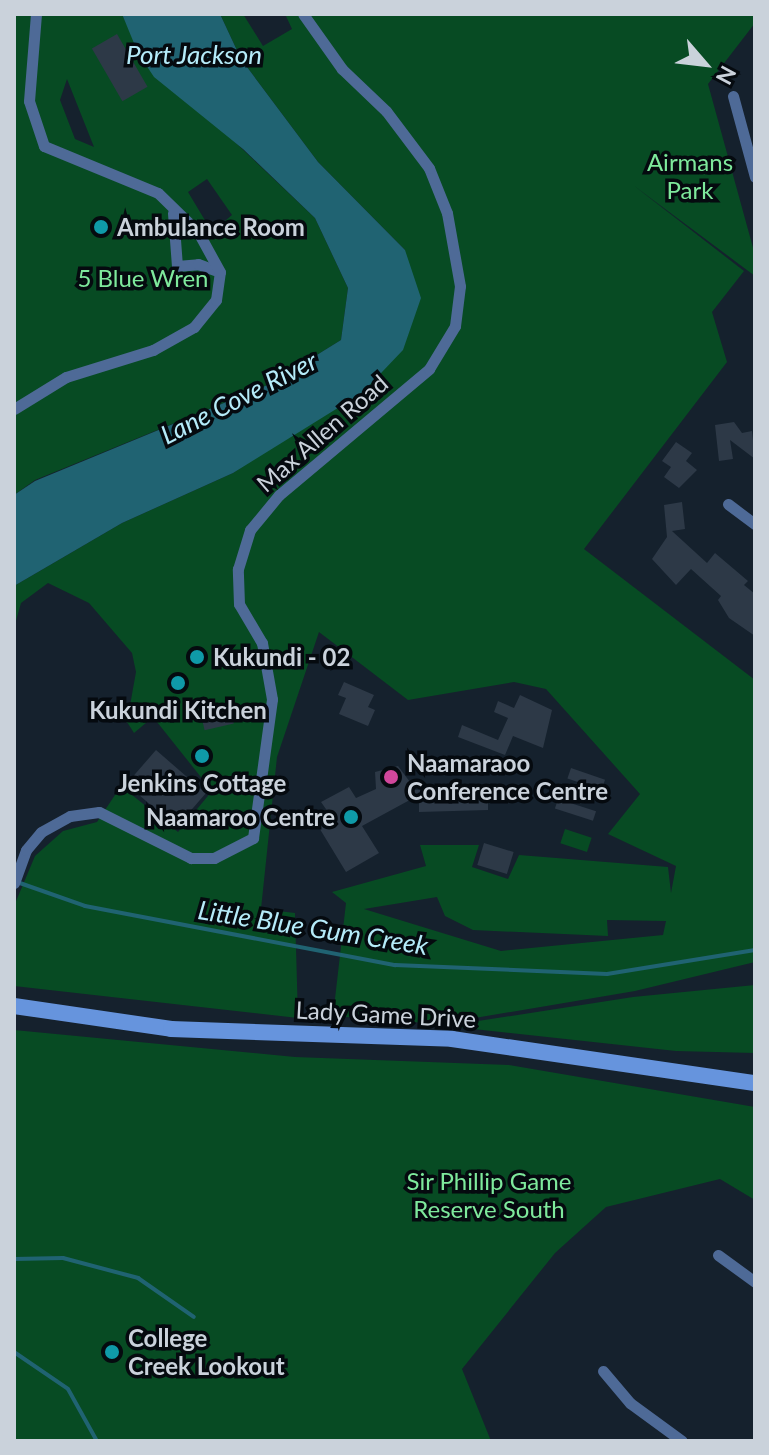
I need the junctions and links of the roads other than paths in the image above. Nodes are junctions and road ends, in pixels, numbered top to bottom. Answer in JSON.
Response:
{"nodes":[{"id":1,"x":36,"y":14,"type":"edge"},
{"id":2,"x":303,"y":14,"type":"edge"},
{"id":3,"x":733,"y":96,"type":"dead end"},
{"id":4,"x":755,"y":177,"type":"edge"},
{"id":5,"x":173,"y":213,"type":"junction"},
{"id":6,"x":220,"y":272,"type":"junction"},
{"id":7,"x":14,"y":409,"type":"edge"},
{"id":8,"x":728,"y":504,"type":"dead end"},
{"id":9,"x":755,"y":524,"type":"edge"},
{"id":10,"x":14,"y":883,"type":"edge"},
{"id":11,"x":14,"y":1006,"type":"edge"},
{"id":12,"x":755,"y":1083,"type":"edge"},
{"id":13,"x":718,"y":1255,"type":"dead end"},
{"id":14,"x":755,"y":1282,"type":"edge"},
{"id":15,"x":603,"y":1371,"type":"dead end"},
{"id":16,"x":682,"y":1441,"type":"edge"}],
"edges":[{"from":1,"to":5,"type":"street"},
{"from":2,"to":10,"type":"street","name":"Max Allen Road"},
{"from":3,"to":4,"type":"street"},
{"from":5,"to":6,"type":"street"},
{"from":5,"to":6,"type":"street"},
{"from":6,"to":7,"type":"street"},
{"from":8,"to":9,"type":"street"},
{"from":11,"to":12,"type":"main road","name":"Lady Game Drive"},
{"from":13,"to":14,"type":"street"},
{"from":15,"to":16,"type":"street"}]}
